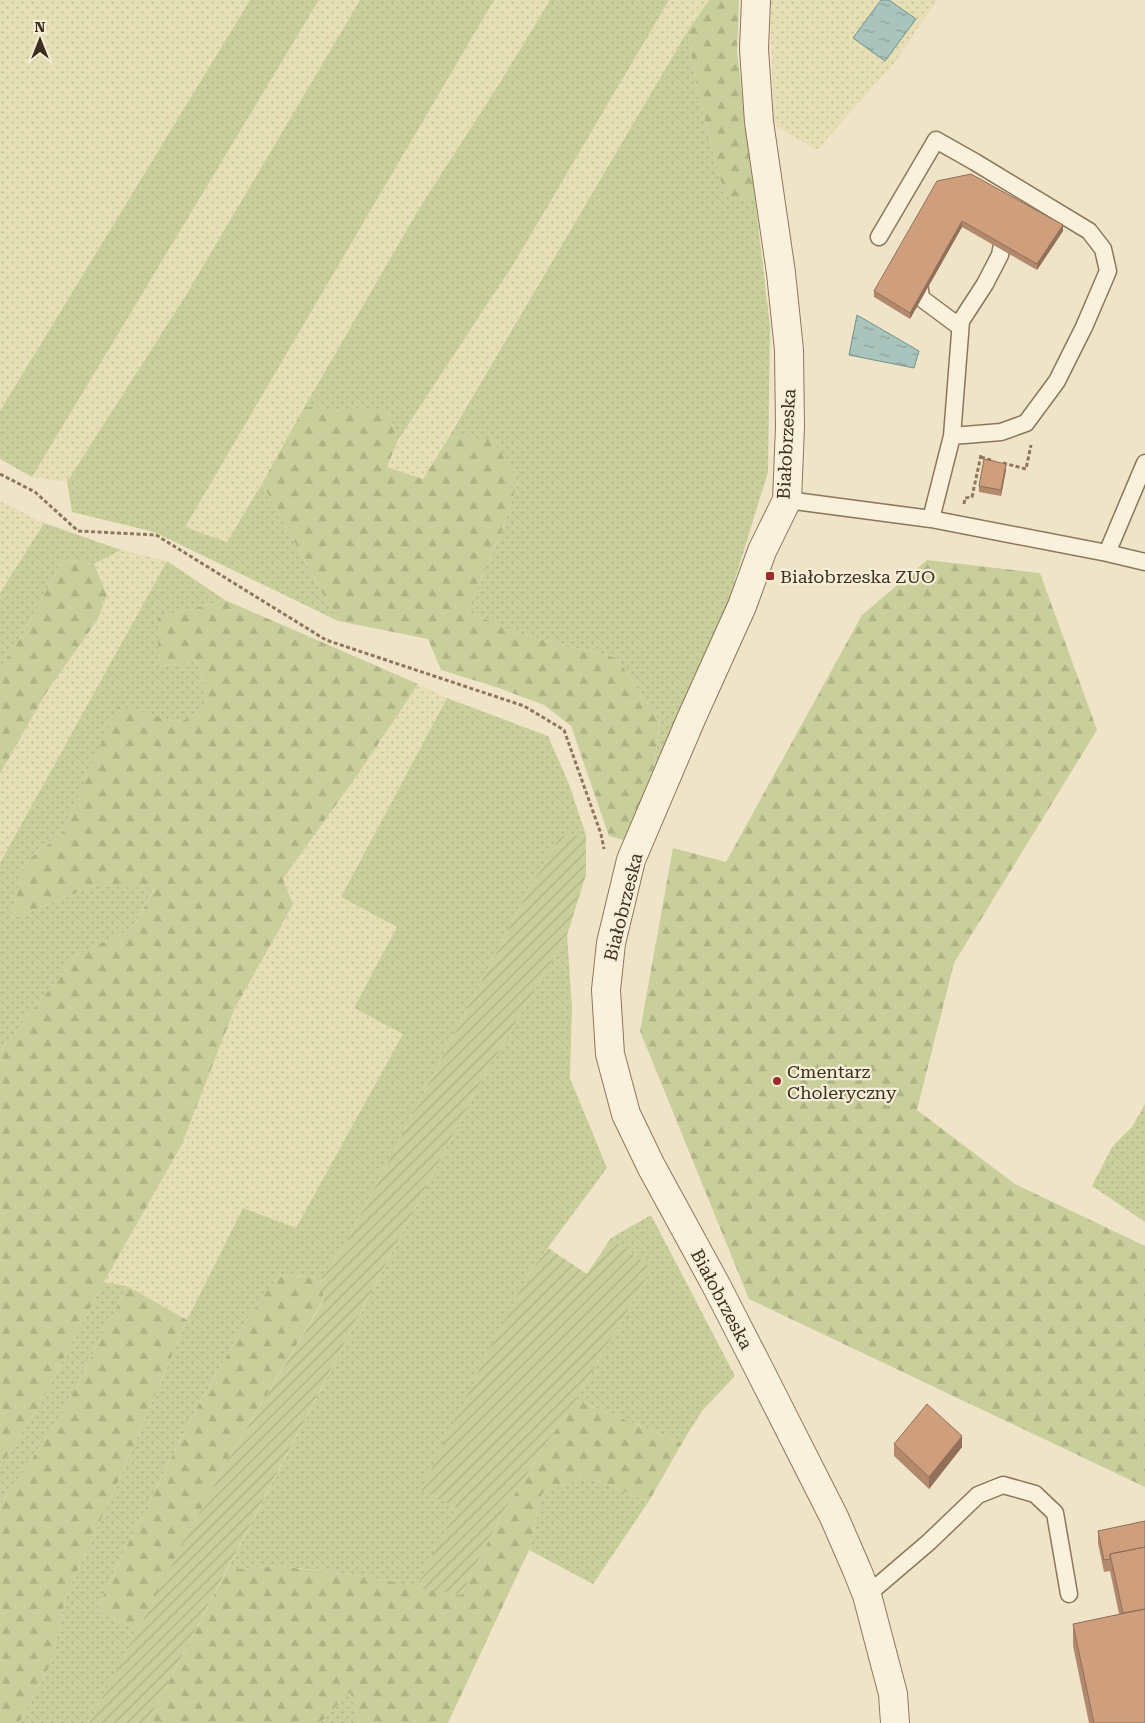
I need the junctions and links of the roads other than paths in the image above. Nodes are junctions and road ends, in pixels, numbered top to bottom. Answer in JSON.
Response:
{"nodes":[{"id":1,"x":756,"y":0,"type":"edge"},
{"id":2,"x":982,"y":227,"type":"edge"},
{"id":3,"x":879,"y":237,"type":"dead end"},
{"id":4,"x":928,"y":264,"type":"edge"},
{"id":5,"x":960,"y":327,"type":"junction"},
{"id":6,"x":952,"y":436,"type":"junction"},
{"id":7,"x":1145,"y":463,"type":"edge"},
{"id":8,"x":787,"y":500,"type":"junction"},
{"id":9,"x":931,"y":519,"type":"junction"},
{"id":10,"x":1106,"y":553,"type":"junction"},
{"id":11,"x":1145,"y":562,"type":"edge"},
{"id":12,"x":1069,"y":1594,"type":"dead end"},
{"id":13,"x":868,"y":1595,"type":"junction"},
{"id":14,"x":895,"y":1723,"type":"edge"}],
"edges":[{"from":1,"to":8,"type":"street","name":"Białobrzeska"},
{"from":2,"to":5,"type":"lane"},
{"from":3,"to":6,"type":"lane"},
{"from":4,"to":5,"type":"lane"},
{"from":5,"to":6,"type":"lane"},
{"from":6,"to":9,"type":"lane"},
{"from":7,"to":10,"type":"lane"},
{"from":8,"to":9,"type":"lane"},
{"from":8,"to":13,"type":"street","name":"Białobrzeska"},
{"from":9,"to":10,"type":"lane"},
{"from":10,"to":11,"type":"lane"},
{"from":12,"to":13,"type":"lane"},
{"from":13,"to":14,"type":"street","name":"Białobrzeska"}]}
